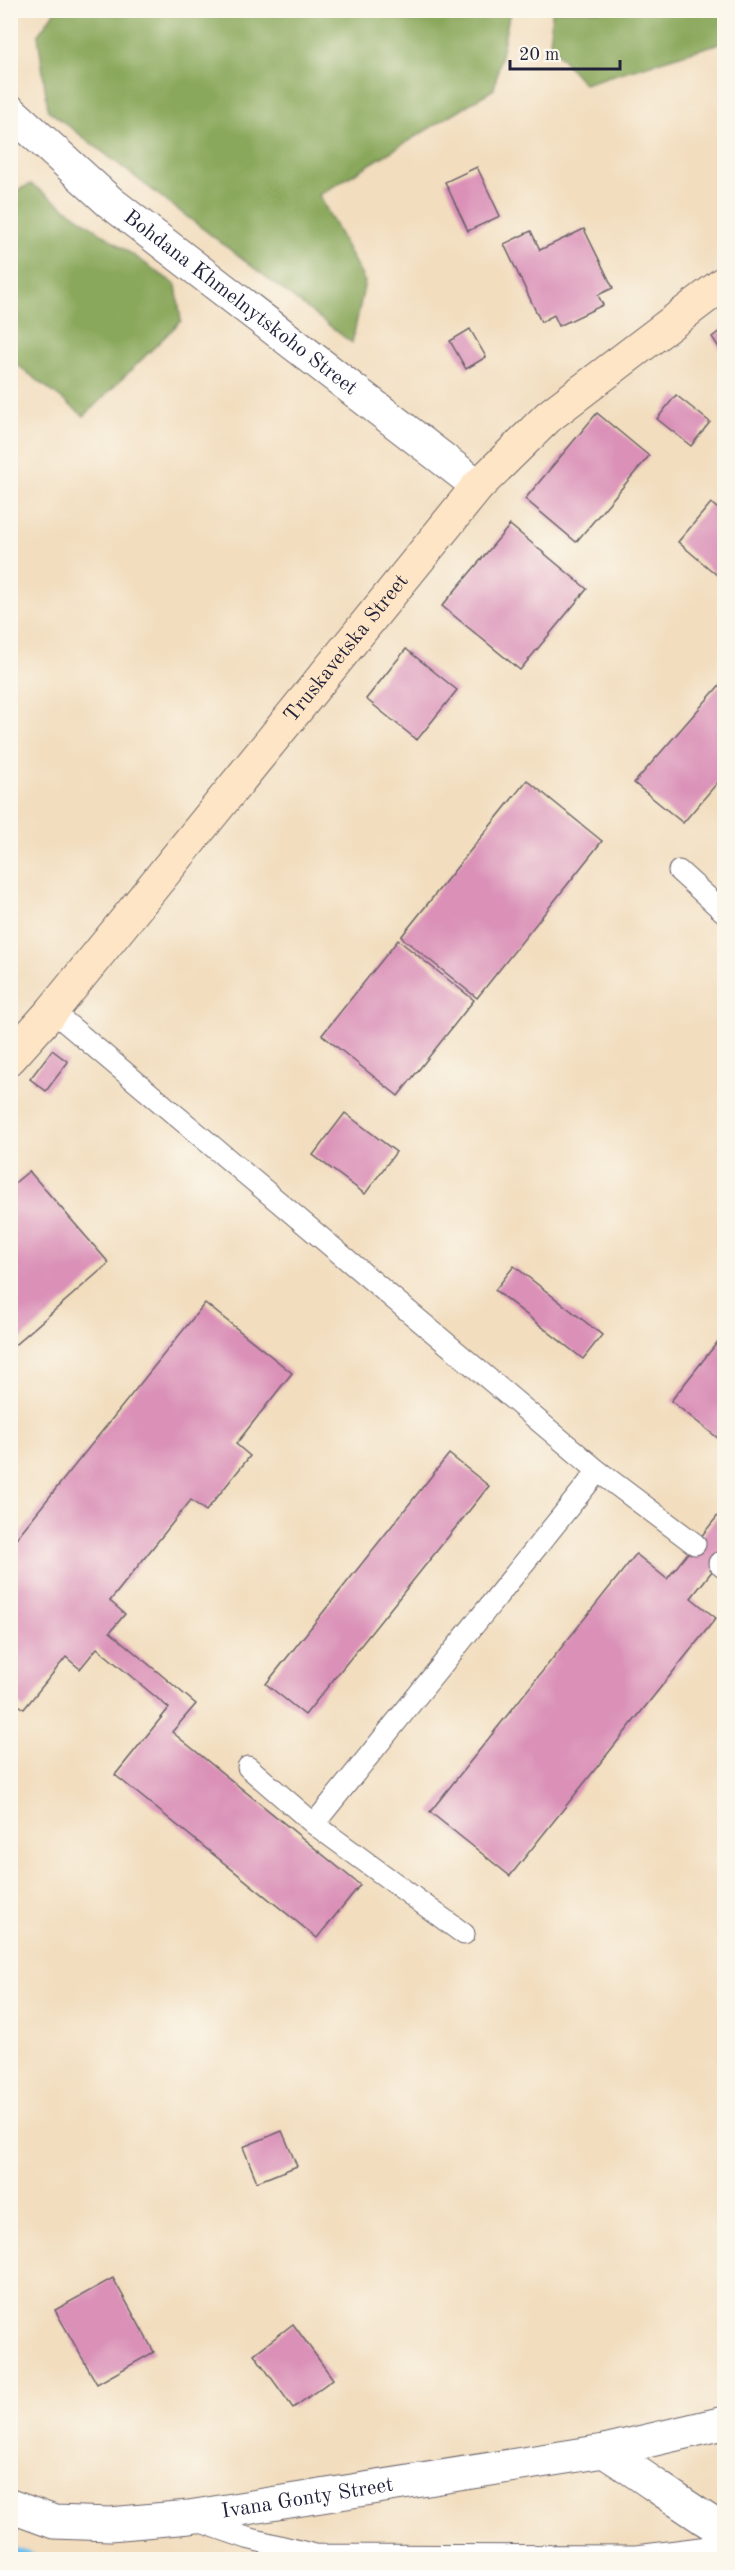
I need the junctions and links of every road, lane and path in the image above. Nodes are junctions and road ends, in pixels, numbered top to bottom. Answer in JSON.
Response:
{"nodes":[{"id":1,"x":10,"y":111,"type":"edge"},
{"id":2,"x":724,"y":283,"type":"edge"},
{"id":3,"x":478,"y":486,"type":"junction"},
{"id":4,"x":679,"y":871,"type":"dead end"},
{"id":5,"x":724,"y":912,"type":"edge"},
{"id":6,"x":52,"y":1011,"type":"junction"},
{"id":7,"x":10,"y":1058,"type":"edge"},
{"id":8,"x":598,"y":1471,"type":"junction"},
{"id":9,"x":695,"y":1544,"type":"dead end"},
{"id":10,"x":248,"y":1767,"type":"dead end"},
{"id":11,"x":314,"y":1824,"type":"junction"},
{"id":12,"x":464,"y":1934,"type":"dead end"},
{"id":13,"x":724,"y":2423,"type":"edge"},
{"id":14,"x":604,"y":2451,"type":"junction"},
{"id":15,"x":10,"y":2506,"type":"edge"},
{"id":16,"x":189,"y":2517,"type":"junction"},
{"id":17,"x":724,"y":2528,"type":"edge"},
{"id":18,"x":724,"y":2546,"type":"edge"}],
"edges":[{"from":1,"to":3,"type":"street","name":"Bohdana Khmelnytskoho Street"},
{"from":2,"to":3,"type":"main road","name":"Truskavetska Street"},
{"from":3,"to":6,"type":"main road","name":"Truskavetska Street"},
{"from":4,"to":5,"type":"lane"},
{"from":6,"to":7,"type":"main road","name":"Truskavetska Street"},
{"from":6,"to":8,"type":"lane"},
{"from":8,"to":9,"type":"lane"},
{"from":8,"to":11,"type":"lane"},
{"from":10,"to":11,"type":"lane"},
{"from":11,"to":12,"type":"lane"},
{"from":13,"to":14,"type":"street","name":"Ivana Gonty Street"},
{"from":14,"to":16,"type":"street","name":"Ivana Gonty Street"},
{"from":14,"to":17,"type":"street"},
{"from":15,"to":16,"type":"street","name":"Ivana Gonty Street"},
{"from":16,"to":18,"type":"lane"}]}
